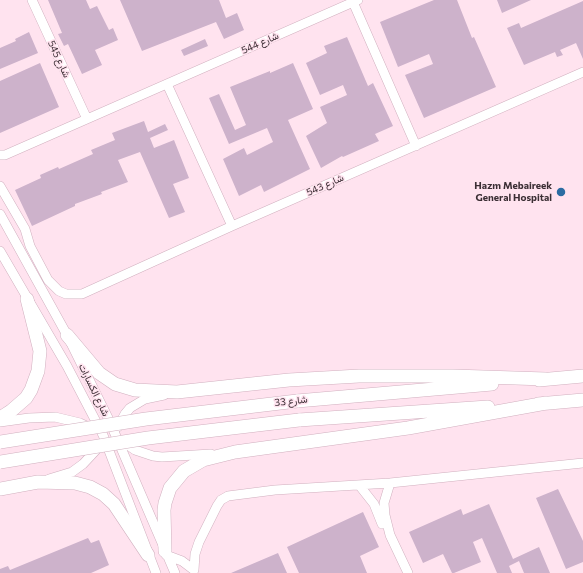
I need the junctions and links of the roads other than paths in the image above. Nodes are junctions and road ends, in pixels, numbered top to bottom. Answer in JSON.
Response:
{"nodes":[{"id":1,"x":32,"y":0,"type":"edge"},
{"id":2,"x":356,"y":1,"type":"edge"},
{"id":3,"x":339,"y":4,"type":"edge"},
{"id":4,"x":583,"y":72,"type":"edge"},
{"id":5,"x":167,"y":84,"type":"junction"},
{"id":6,"x":87,"y":119,"type":"junction"},
{"id":7,"x":416,"y":146,"type":"junction"},
{"id":8,"x":2,"y":157,"type":"edge"},
{"id":9,"x":0,"y":186,"type":"edge"},
{"id":10,"x":0,"y":214,"type":"edge"},
{"id":11,"x":232,"y":226,"type":"junction"},
{"id":12,"x":30,"y":246,"type":"junction"},
{"id":13,"x":0,"y":251,"type":"edge"},
{"id":14,"x":3,"y":261,"type":"edge"},
{"id":15,"x":27,"y":299,"type":"junction"},
{"id":16,"x":68,"y":335,"type":"junction"},
{"id":17,"x":583,"y":376,"type":"edge"},
{"id":18,"x":546,"y":379,"type":"junction"},
{"id":19,"x":177,"y":392,"type":"junction"},
{"id":20,"x":583,"y":400,"type":"edge"},
{"id":21,"x":546,"y":403,"type":"junction"},
{"id":22,"x":0,"y":418,"type":"edge"},
{"id":23,"x":109,"y":420,"type":"junction"},
{"id":24,"x":0,"y":422,"type":"edge"},
{"id":25,"x":104,"y":432,"type":"junction"},
{"id":26,"x":113,"y":438,"type":"junction"},
{"id":27,"x":0,"y":442,"type":"edge"},
{"id":28,"x":108,"y":451,"type":"junction"},
{"id":29,"x":235,"y":452,"type":"junction"},
{"id":30,"x":0,"y":462,"type":"edge"},
{"id":31,"x":583,"y":464,"type":"edge"},
{"id":32,"x":38,"y":482,"type":"junction"},
{"id":33,"x":390,"y":483,"type":"junction"},
{"id":34,"x":359,"y":484,"type":"junction"},
{"id":35,"x":0,"y":489,"type":"edge"},
{"id":36,"x":390,"y":535,"type":"junction"},
{"id":37,"x":165,"y":553,"type":"junction"},
{"id":38,"x":148,"y":555,"type":"junction"},
{"id":39,"x":156,"y":573,"type":"edge"},
{"id":40,"x":174,"y":573,"type":"edge"},
{"id":41,"x":408,"y":573,"type":"edge"}],
"edges":[{"from":1,"to":6,"type":"street","name":"شارع 545"},
{"from":2,"to":3,"type":"street","name":"شارع 544"},
{"from":2,"to":7,"type":"street","name":"شارع 544"},
{"from":3,"to":5,"type":"street","name":"شارع 544"},
{"from":4,"to":7,"type":"street","name":"شارع 543"},
{"from":5,"to":6,"type":"street","name":"شارع 544"},
{"from":5,"to":11,"type":"street"},
{"from":6,"to":8,"type":"street","name":"شارع 544"},
{"from":7,"to":11,"type":"street","name":"شارع 543"},
{"from":9,"to":12,"type":"street"},
{"from":10,"to":12,"type":"street"},
{"from":10,"to":16,"type":"street","name":"شارع الكسارات"},
{"from":11,"to":12,"type":"street","name":"شارع 543"},
{"from":13,"to":14,"type":"street","name":"شارع الكسارات"},
{"from":14,"to":15,"type":"street","name":"شارع الكسارات"},
{"from":15,"to":22,"type":"highway"},
{"from":15,"to":25,"type":"street","name":"شارع الكسارات"},
{"from":16,"to":19,"type":"highway"},
{"from":16,"to":23,"type":"street","name":"شارع الكسارات"},
{"from":17,"to":18,"type":"highway","name":"شارع 33"},
{"from":18,"to":19,"type":"highway"},
{"from":18,"to":27,"type":"highway","name":"شارع 33","bridge":true},
{"from":19,"to":26,"type":"street"},
{"from":20,"to":21,"type":"highway","name":"شارع 33"},
{"from":21,"to":29,"type":"highway"},
{"from":21,"to":30,"type":"highway","name":"شارع 33","bridge":true},
{"from":23,"to":25,"type":"street"},
{"from":23,"to":26,"type":"street","name":"شارع الكسارات"},
{"from":24,"to":25,"type":"street"},
{"from":25,"to":26,"type":"street"},
{"from":25,"to":28,"type":"street","name":"شارع الكسارات"},
{"from":25,"to":32,"type":"street"},
{"from":26,"to":28,"type":"street"},
{"from":26,"to":29,"type":"street"},
{"from":26,"to":37,"type":"street","name":"شارع الكسارات"},
{"from":28,"to":38,"type":"street","name":"شارع الكسارات"},
{"from":29,"to":37,"type":"highway"},
{"from":31,"to":33,"type":"street"},
{"from":32,"to":35,"type":"highway"},
{"from":32,"to":38,"type":"highway"},
{"from":33,"to":34,"type":"street"},
{"from":33,"to":36,"type":"street"},
{"from":34,"to":36,"type":"street"},
{"from":34,"to":37,"type":"street"},
{"from":36,"to":41,"type":"street"},
{"from":37,"to":40,"type":"street","name":"شارع الكسارات"},
{"from":38,"to":39,"type":"street","name":"شارع الكسارات"}]}
